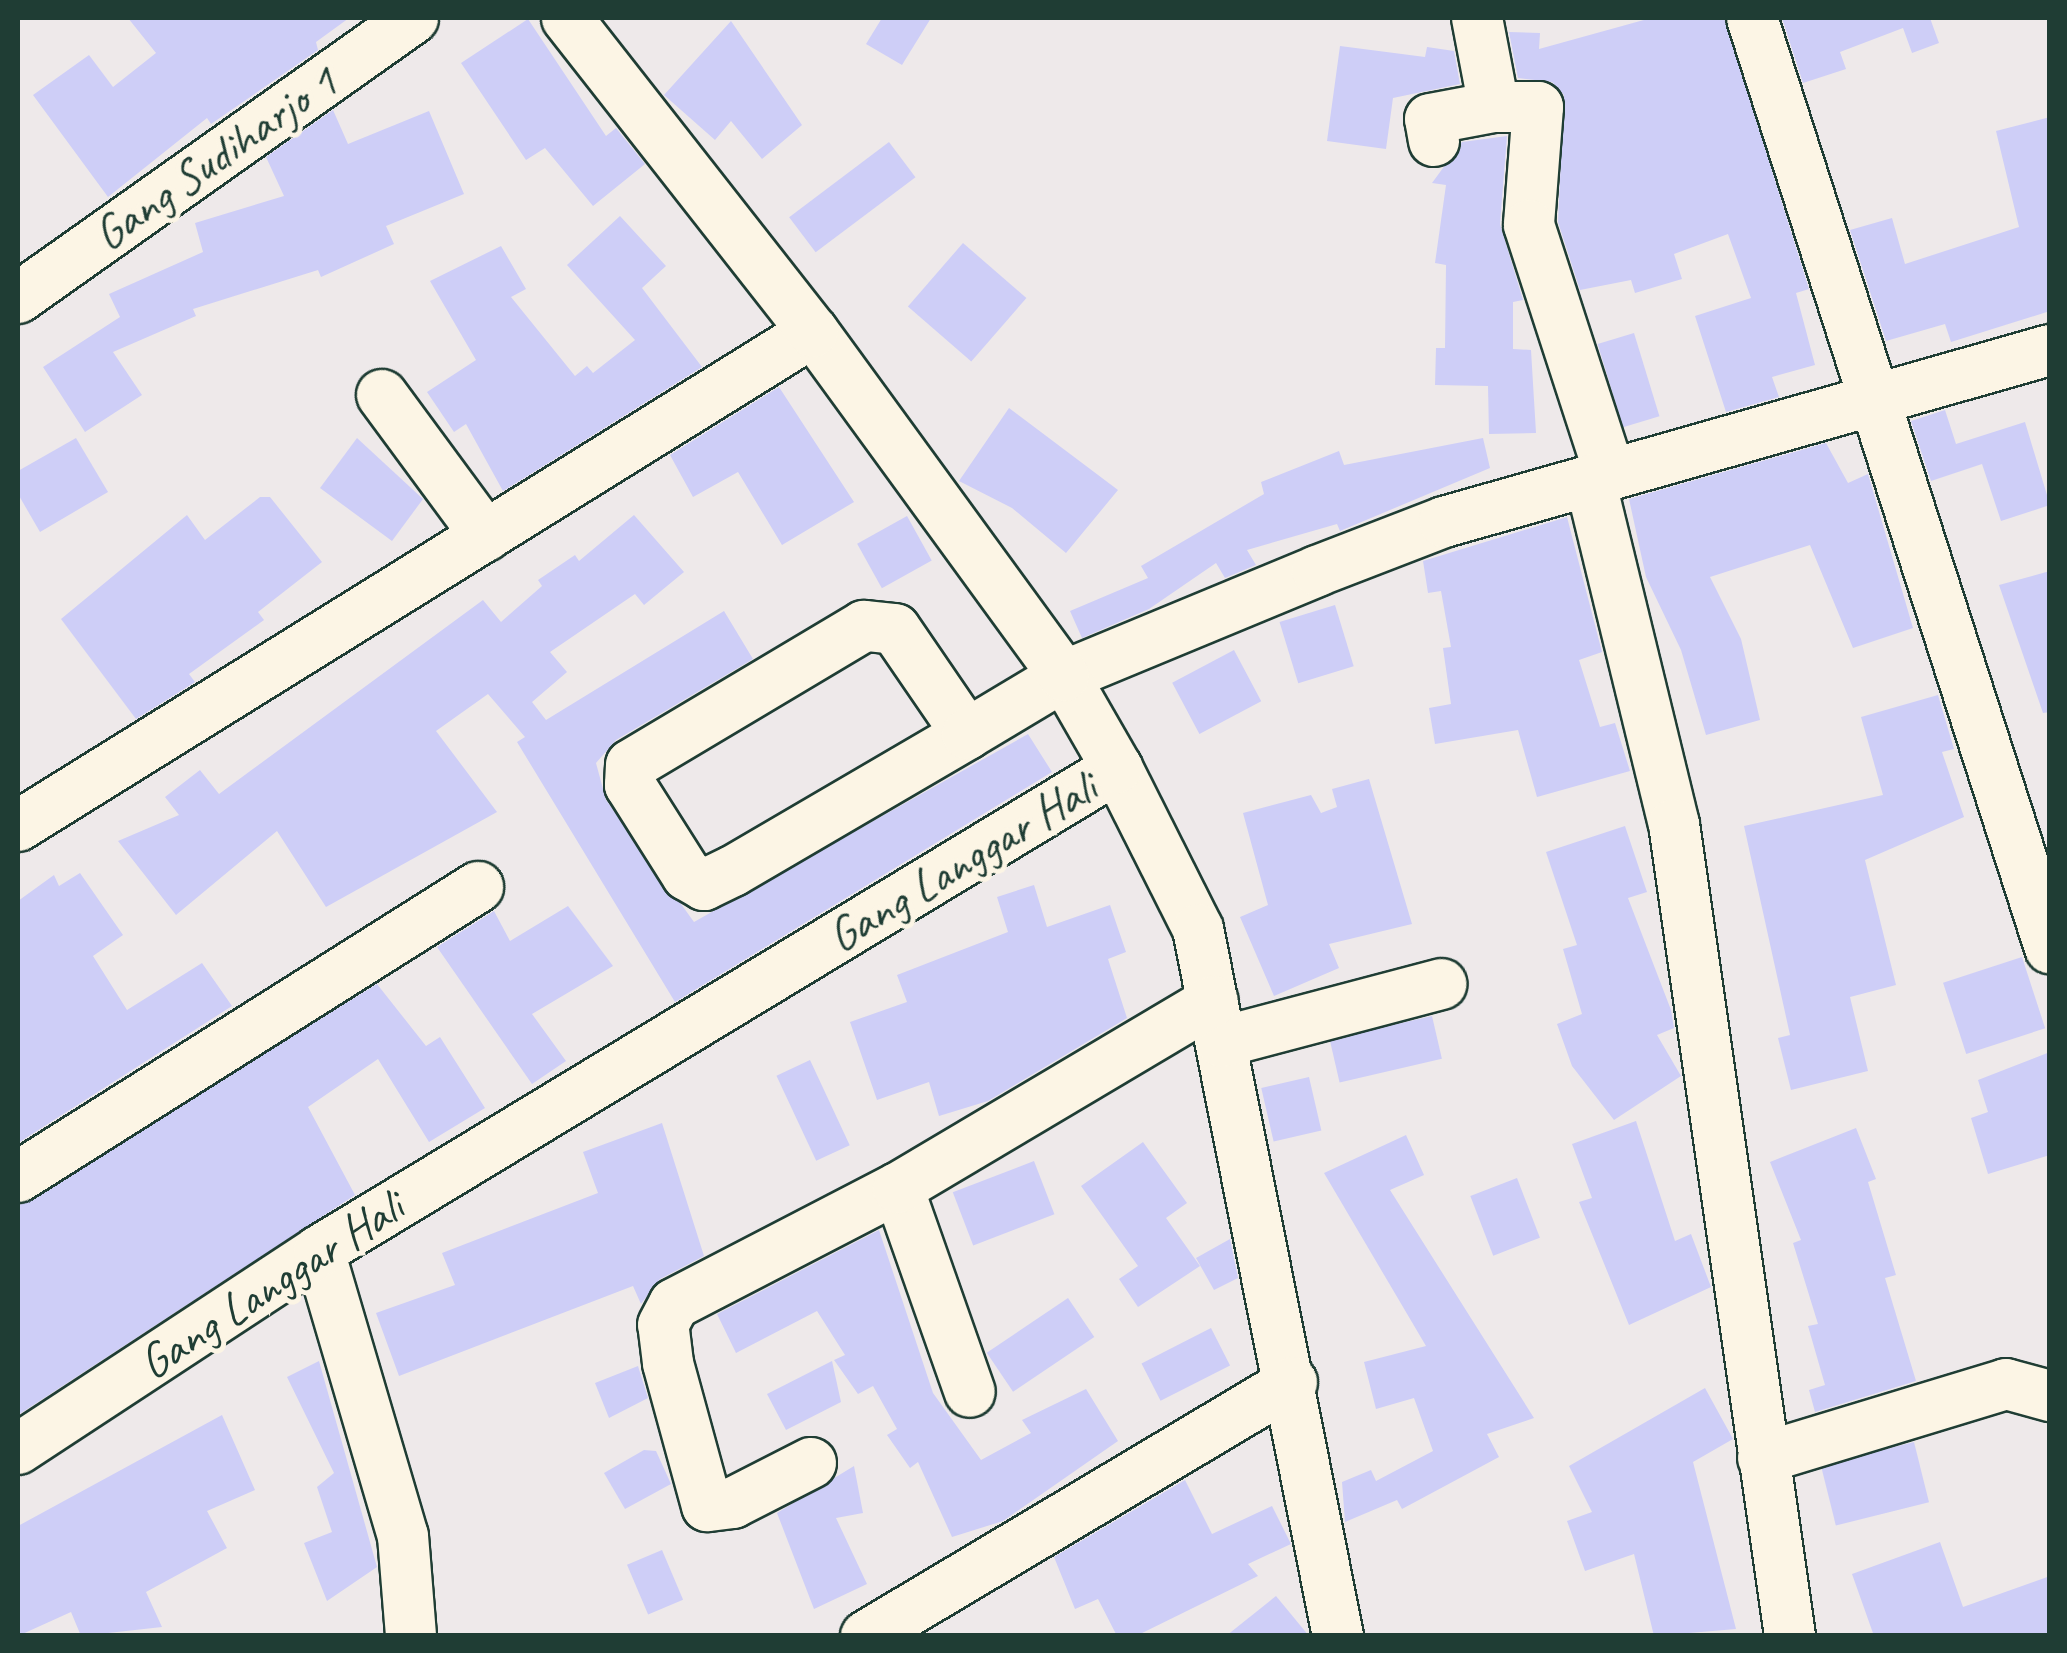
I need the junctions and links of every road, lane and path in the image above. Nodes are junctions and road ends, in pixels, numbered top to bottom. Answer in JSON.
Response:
{"nodes":[{"id":1,"x":413,"y":18,"type":"edge"},
{"id":2,"x":567,"y":18,"type":"edge"},
{"id":3,"x":1477,"y":18,"type":"edge"},
{"id":4,"x":1752,"y":18,"type":"edge"},
{"id":5,"x":1494,"y":107,"type":"junction"},
{"id":6,"x":1434,"y":141,"type":"dead end"},
{"id":7,"x":18,"y":298,"type":"edge"},
{"id":8,"x":813,"y":332,"type":"junction"},
{"id":9,"x":2050,"y":350,"type":"edge"},
{"id":10,"x":382,"y":395,"type":"dead end"},
{"id":11,"x":1870,"y":399,"type":"junction"},
{"id":12,"x":1600,"y":477,"type":"junction"},
{"id":13,"x":486,"y":536,"type":"junction"},
{"id":14,"x":1064,"y":676,"type":"junction"},
{"id":15,"x":967,"y":734,"type":"junction"},
{"id":16,"x":1117,"y":768,"type":"junction"},
{"id":17,"x":18,"y":826,"type":"edge"},
{"id":18,"x":478,"y":886,"type":"dead end"},
{"id":19,"x":2050,"y":948,"type":"edge"},
{"id":20,"x":1440,"y":984,"type":"dead end"},
{"id":21,"x":1217,"y":1022,"type":"junction"},
{"id":22,"x":18,"y":1177,"type":"edge"},
{"id":23,"x":898,"y":1188,"type":"junction"},
{"id":24,"x":319,"y":1251,"type":"junction"},
{"id":25,"x":1292,"y":1382,"type":"junction"},
{"id":26,"x":970,"y":1392,"type":"dead end"},
{"id":27,"x":2050,"y":1396,"type":"edge"},
{"id":28,"x":18,"y":1449,"type":"edge"},
{"id":29,"x":1763,"y":1458,"type":"junction"},
{"id":30,"x":810,"y":1463,"type":"dead end"},
{"id":31,"x":412,"y":1636,"type":"edge"},
{"id":32,"x":866,"y":1636,"type":"edge"},
{"id":33,"x":1338,"y":1636,"type":"edge"},
{"id":34,"x":1790,"y":1636,"type":"edge"}],
"edges":[{"from":1,"to":7,"type":"street","name":"Gang Sudiharjo 1"},
{"from":2,"to":8,"type":"street","name":"Gang Langgar Hali"},
{"from":3,"to":5,"type":"street"},
{"from":4,"to":11,"type":"street"},
{"from":5,"to":6,"type":"street"},
{"from":5,"to":12,"type":"street"},
{"from":8,"to":13,"type":"street"},
{"from":8,"to":14,"type":"street","name":"Gang Langgar Hali"},
{"from":9,"to":11,"type":"street"},
{"from":10,"to":13,"type":"street"},
{"from":11,"to":12,"type":"street"},
{"from":11,"to":19,"type":"street"},
{"from":12,"to":14,"type":"street"},
{"from":12,"to":29,"type":"street"},
{"from":13,"to":17,"type":"street"},
{"from":14,"to":15,"type":"street"},
{"from":14,"to":16,"type":"street","name":"Gang Langgar Hali"},
{"from":15,"to":15,"type":"street"},
{"from":16,"to":21,"type":"street"},
{"from":16,"to":24,"type":"street","name":"Gang Langgar Hali"},
{"from":18,"to":22,"type":"street"},
{"from":20,"to":21,"type":"street"},
{"from":21,"to":23,"type":"street"},
{"from":21,"to":25,"type":"street"},
{"from":23,"to":26,"type":"street"},
{"from":23,"to":30,"type":"street"},
{"from":24,"to":28,"type":"street","name":"Gang Langgar Hali"},
{"from":24,"to":31,"type":"street"},
{"from":25,"to":32,"type":"street"},
{"from":25,"to":33,"type":"street"},
{"from":27,"to":29,"type":"street"},
{"from":29,"to":34,"type":"street"}]}
